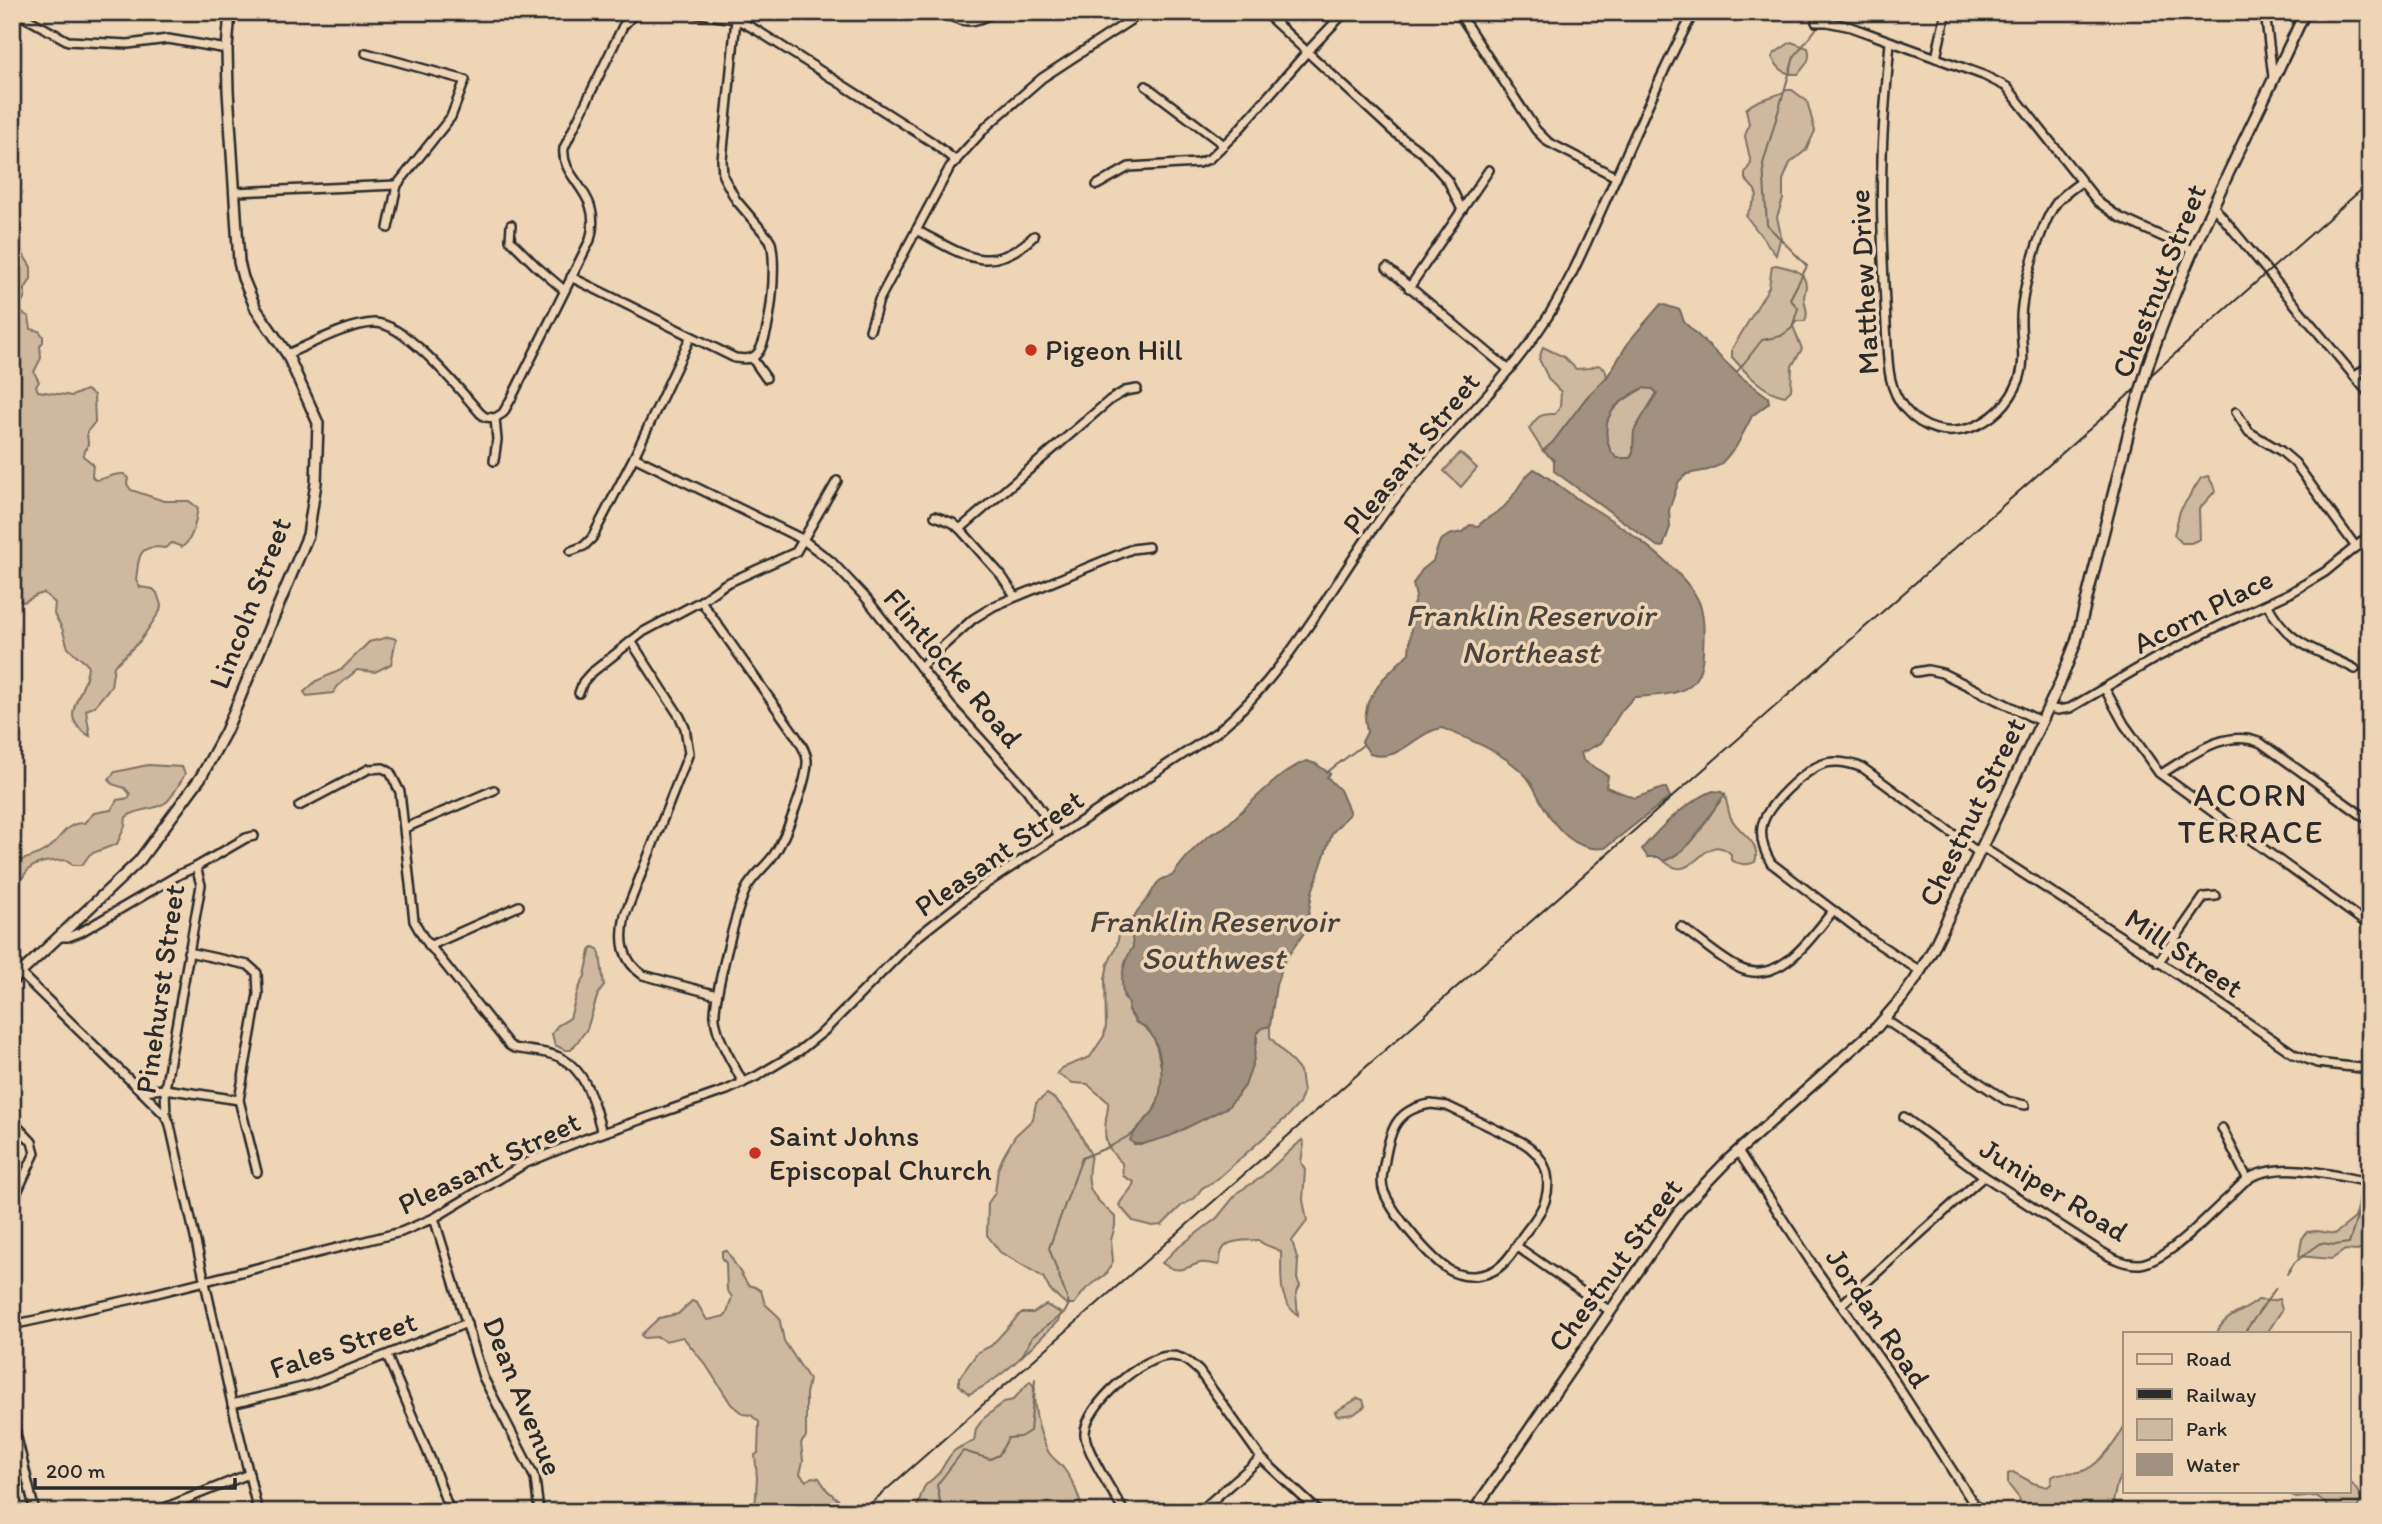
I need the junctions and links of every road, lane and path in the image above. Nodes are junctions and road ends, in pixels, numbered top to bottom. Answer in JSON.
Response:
{"nodes":[{"id":1,"x":15,"y":12,"type":"edge"},
{"id":2,"x":230,"y":12,"type":"edge"},
{"id":3,"x":636,"y":12,"type":"edge"},
{"id":4,"x":686,"y":12,"type":"edge"},
{"id":5,"x":943,"y":12,"type":"edge"},
{"id":6,"x":994,"y":12,"type":"edge"},
{"id":7,"x":1143,"y":12,"type":"edge"},
{"id":8,"x":1264,"y":12,"type":"edge"},
{"id":9,"x":1345,"y":12,"type":"edge"},
{"id":10,"x":1458,"y":12,"type":"edge"},
{"id":11,"x":1694,"y":12,"type":"edge"},
{"id":12,"x":1946,"y":12,"type":"edge"},
{"id":13,"x":2265,"y":12,"type":"edge"},
{"id":14,"x":2305,"y":12,"type":"edge"},
{"id":15,"x":736,"y":19,"type":"junction"},
{"id":16,"x":1816,"y":22,"type":"dead end"},
{"id":17,"x":1890,"y":42,"type":"junction"},
{"id":18,"x":227,"y":50,"type":"junction"},
{"id":19,"x":1307,"y":52,"type":"junction"},
{"id":20,"x":366,"y":53,"type":"dead end"},
{"id":21,"x":1936,"y":58,"type":"junction"},
{"id":22,"x":2274,"y":81,"type":"junction"},
{"id":23,"x":1146,"y":86,"type":"dead end"},
{"id":24,"x":1224,"y":145,"type":"junction"},
{"id":25,"x":956,"y":161,"type":"junction"},
{"id":26,"x":1489,"y":170,"type":"dead end"},
{"id":27,"x":1616,"y":177,"type":"junction"},
{"id":28,"x":2081,"y":181,"type":"junction"},
{"id":29,"x":1097,"y":185,"type":"dead end"},
{"id":30,"x":397,"y":186,"type":"junction"},
{"id":31,"x":234,"y":192,"type":"junction"},
{"id":32,"x":2214,"y":207,"type":"junction"},
{"id":33,"x":1462,"y":210,"type":"junction"},
{"id":34,"x":511,"y":225,"type":"dead end"},
{"id":35,"x":388,"y":228,"type":"dead end"},
{"id":36,"x":916,"y":230,"type":"junction"},
{"id":37,"x":1034,"y":236,"type":"dead end"},
{"id":38,"x":2194,"y":251,"type":"junction"},
{"id":39,"x":1387,"y":268,"type":"dead end"},
{"id":40,"x":570,"y":277,"type":"junction"},
{"id":41,"x":1409,"y":288,"type":"junction"},
{"id":42,"x":564,"y":290,"type":"junction"},
{"id":43,"x":870,"y":330,"type":"dead end"},
{"id":44,"x":690,"y":338,"type":"junction"},
{"id":45,"x":287,"y":354,"type":"junction"},
{"id":46,"x":752,"y":358,"type":"junction"},
{"id":47,"x":2370,"y":364,"type":"edge"},
{"id":48,"x":1509,"y":370,"type":"junction"},
{"id":49,"x":2355,"y":377,"type":"junction"},
{"id":50,"x":766,"y":378,"type":"dead end"},
{"id":51,"x":1137,"y":388,"type":"dead end"},
{"id":52,"x":2370,"y":395,"type":"edge"},
{"id":53,"x":2236,"y":412,"type":"dead end"},
{"id":54,"x":495,"y":418,"type":"junction"},
{"id":55,"x":634,"y":457,"type":"junction"},
{"id":56,"x":494,"y":461,"type":"dead end"},
{"id":57,"x":837,"y":481,"type":"dead end"},
{"id":58,"x":935,"y":516,"type":"dead end"},
{"id":59,"x":960,"y":529,"type":"junction"},
{"id":60,"x":2370,"y":535,"type":"edge"},
{"id":61,"x":802,"y":539,"type":"junction"},
{"id":62,"x":1148,"y":547,"type":"dead end"},
{"id":63,"x":2356,"y":547,"type":"junction"},
{"id":64,"x":571,"y":551,"type":"dead end"},
{"id":65,"x":1015,"y":596,"type":"junction"},
{"id":66,"x":701,"y":601,"type":"junction"},
{"id":67,"x":2267,"y":604,"type":"junction"},
{"id":68,"x":631,"y":640,"type":"junction"},
{"id":69,"x":920,"y":667,"type":"junction"},
{"id":70,"x":2355,"y":669,"type":"dead end"},
{"id":71,"x":1916,"y":672,"type":"dead end"},
{"id":72,"x":2105,"y":689,"type":"junction"},
{"id":73,"x":579,"y":694,"type":"dead end"},
{"id":74,"x":2049,"y":708,"type":"junction"},
{"id":75,"x":2042,"y":722,"type":"junction"},
{"id":76,"x":2161,"y":774,"type":"junction"},
{"id":77,"x":494,"y":790,"type":"dead end"},
{"id":78,"x":299,"y":806,"type":"dead end"},
{"id":79,"x":2370,"y":821,"type":"edge"},
{"id":80,"x":405,"y":828,"type":"junction"},
{"id":81,"x":254,"y":836,"type":"dead end"},
{"id":82,"x":1059,"y":836,"type":"junction"},
{"id":83,"x":1981,"y":850,"type":"junction"},
{"id":84,"x":196,"y":867,"type":"junction"},
{"id":85,"x":2216,"y":896,"type":"dead end"},
{"id":86,"x":519,"y":906,"type":"dead end"},
{"id":87,"x":1833,"y":911,"type":"junction"},
{"id":88,"x":2370,"y":926,"type":"edge"},
{"id":89,"x":1681,"y":927,"type":"dead end"},
{"id":90,"x":58,"y":937,"type":"junction"},
{"id":91,"x":429,"y":946,"type":"junction"},
{"id":92,"x":188,"y":952,"type":"junction"},
{"id":93,"x":2158,"y":963,"type":"junction"},
{"id":94,"x":1920,"y":971,"type":"junction"},
{"id":95,"x":20,"y":973,"type":"junction"},
{"id":96,"x":12,"y":981,"type":"edge"},
{"id":97,"x":717,"y":995,"type":"junction"},
{"id":98,"x":1884,"y":1019,"type":"junction"},
{"id":99,"x":2370,"y":1069,"type":"edge"},
{"id":100,"x":743,"y":1083,"type":"junction"},
{"id":101,"x":165,"y":1089,"type":"junction"},
{"id":102,"x":141,"y":1091,"type":"junction"},
{"id":103,"x":239,"y":1100,"type":"junction"},
{"id":104,"x":2025,"y":1105,"type":"dead end"},
{"id":105,"x":166,"y":1117,"type":"junction"},
{"id":106,"x":1904,"y":1117,"type":"dead end"},
{"id":107,"x":12,"y":1121,"type":"edge"},
{"id":108,"x":2222,"y":1128,"type":"dead end"},
{"id":109,"x":602,"y":1133,"type":"junction"},
{"id":110,"x":1738,"y":1151,"type":"junction"},
{"id":111,"x":257,"y":1172,"type":"dead end"},
{"id":112,"x":1984,"y":1176,"type":"junction"},
{"id":113,"x":2248,"y":1180,"type":"junction"},
{"id":114,"x":2370,"y":1182,"type":"edge"},
{"id":115,"x":12,"y":1203,"type":"edge"},
{"id":116,"x":434,"y":1218,"type":"junction"},
{"id":117,"x":1516,"y":1247,"type":"junction"},
{"id":118,"x":205,"y":1280,"type":"junction"},
{"id":119,"x":1842,"y":1304,"type":"junction"},
{"id":120,"x":1610,"y":1311,"type":"junction"},
{"id":121,"x":467,"y":1323,"type":"junction"},
{"id":122,"x":12,"y":1325,"type":"edge"},
{"id":123,"x":387,"y":1356,"type":"junction"},
{"id":124,"x":232,"y":1405,"type":"junction"},
{"id":125,"x":12,"y":1417,"type":"edge"},
{"id":126,"x":1261,"y":1458,"type":"junction"},
{"id":127,"x":249,"y":1474,"type":"junction"},
{"id":128,"x":166,"y":1509,"type":"edge"},
{"id":129,"x":35,"y":1512,"type":"edge"},
{"id":130,"x":153,"y":1512,"type":"edge"},
{"id":131,"x":258,"y":1512,"type":"edge"},
{"id":132,"x":450,"y":1512,"type":"edge"},
{"id":133,"x":539,"y":1512,"type":"edge"},
{"id":134,"x":1124,"y":1512,"type":"edge"},
{"id":135,"x":1199,"y":1512,"type":"edge"},
{"id":136,"x":1319,"y":1512,"type":"edge"},
{"id":137,"x":1473,"y":1512,"type":"edge"},
{"id":138,"x":1979,"y":1512,"type":"edge"}],
"edges":[{"from":1,"to":18,"type":"street"},
{"from":2,"to":18,"type":"main road","name":"Lincoln Street"},
{"from":3,"to":40,"type":"street"},
{"from":4,"to":15,"type":"street"},
{"from":5,"to":6,"type":"street"},
{"from":7,"to":25,"type":"street"},
{"from":8,"to":19,"type":"street"},
{"from":9,"to":19,"type":"street"},
{"from":10,"to":27,"type":"street"},
{"from":11,"to":27,"type":"street","name":"Pleasant Street"},
{"from":12,"to":21,"type":"street"},
{"from":13,"to":22,"type":"street"},
{"from":14,"to":22,"type":"main road","name":"Chestnut Street"},
{"from":15,"to":25,"type":"street"},
{"from":15,"to":46,"type":"street"},
{"from":16,"to":17,"type":"street"},
{"from":17,"to":21,"type":"street"},
{"from":17,"to":28,"type":"street","name":"Matthew Drive"},
{"from":18,"to":31,"type":"main road","name":"Lincoln Street"},
{"from":19,"to":24,"type":"street"},
{"from":19,"to":33,"type":"street"},
{"from":20,"to":30,"type":"street"},
{"from":21,"to":28,"type":"street"},
{"from":22,"to":32,"type":"main road","name":"Chestnut Street"},
{"from":23,"to":24,"type":"street"},
{"from":24,"to":29,"type":"street"},
{"from":25,"to":36,"type":"street"},
{"from":26,"to":33,"type":"street"},
{"from":27,"to":48,"type":"street","name":"Pleasant Street"},
{"from":28,"to":38,"type":"street"},
{"from":30,"to":31,"type":"street"},
{"from":30,"to":35,"type":"street"},
{"from":31,"to":45,"type":"main road","name":"Lincoln Street"},
{"from":32,"to":38,"type":"main road","name":"Chestnut Street"},
{"from":32,"to":49,"type":"street"},
{"from":33,"to":41,"type":"street"},
{"from":34,"to":42,"type":"street"},
{"from":36,"to":37,"type":"street"},
{"from":36,"to":43,"type":"street"},
{"from":38,"to":74,"type":"main road","name":"Chestnut Street","bridge":true},
{"from":39,"to":41,"type":"street"},
{"from":40,"to":42,"type":"street"},
{"from":40,"to":44,"type":"street"},
{"from":41,"to":48,"type":"street"},
{"from":42,"to":54,"type":"street"},
{"from":44,"to":46,"type":"street"},
{"from":44,"to":55,"type":"street"},
{"from":45,"to":54,"type":"street"},
{"from":45,"to":90,"type":"main road","name":"Lincoln Street"},
{"from":46,"to":50,"type":"street"},
{"from":47,"to":49,"type":"street"},
{"from":48,"to":82,"type":"street","name":"Pleasant Street"},
{"from":49,"to":52,"type":"street"},
{"from":51,"to":59,"type":"street"},
{"from":53,"to":63,"type":"street"},
{"from":54,"to":56,"type":"street"},
{"from":55,"to":61,"type":"street","name":"Flintlocke Road"},
{"from":55,"to":64,"type":"street"},
{"from":57,"to":61,"type":"street"},
{"from":58,"to":59,"type":"street"},
{"from":59,"to":65,"type":"street"},
{"from":60,"to":63,"type":"street","name":"Acorn Place"},
{"from":61,"to":66,"type":"street"},
{"from":61,"to":69,"type":"street","name":"Flintlocke Road"},
{"from":62,"to":65,"type":"street"},
{"from":63,"to":67,"type":"street","name":"Acorn Place"},
{"from":65,"to":69,"type":"street"},
{"from":66,"to":68,"type":"street"},
{"from":66,"to":97,"type":"street"},
{"from":67,"to":70,"type":"street"},
{"from":67,"to":72,"type":"street","name":"Acorn Place"},
{"from":68,"to":73,"type":"street"},
{"from":68,"to":97,"type":"street"},
{"from":69,"to":82,"type":"street","name":"Flintlocke Road"},
{"from":71,"to":75,"type":"street"},
{"from":72,"to":74,"type":"street","name":"Acorn Place"},
{"from":72,"to":76,"type":"street"},
{"from":74,"to":75,"type":"main road","name":"Chestnut Street"},
{"from":75,"to":83,"type":"main road","name":"Chestnut Street"},
{"from":76,"to":79,"type":"street"},
{"from":76,"to":88,"type":"street"},
{"from":77,"to":80,"type":"street"},
{"from":78,"to":80,"type":"street"},
{"from":80,"to":91,"type":"street"},
{"from":81,"to":84,"type":"street"},
{"from":82,"to":100,"type":"street","name":"Pleasant Street"},
{"from":83,"to":87,"type":"street","name":"Mill Street"},
{"from":83,"to":93,"type":"street","name":"Mill Street"},
{"from":83,"to":94,"type":"main road","name":"Chestnut Street"},
{"from":84,"to":90,"type":"street"},
{"from":84,"to":92,"type":"street","name":"Pinehurst Street"},
{"from":85,"to":93,"type":"street"},
{"from":86,"to":91,"type":"street"},
{"from":87,"to":89,"type":"street"},
{"from":87,"to":94,"type":"street","name":"Mill Street"},
{"from":90,"to":95,"type":"main road","name":"Lincoln Street"},
{"from":91,"to":109,"type":"street"},
{"from":92,"to":101,"type":"street","name":"Pinehurst Street"},
{"from":92,"to":103,"type":"street"},
{"from":93,"to":99,"type":"street","name":"Mill Street"},
{"from":94,"to":98,"type":"main road","name":"Chestnut Street"},
{"from":95,"to":96,"type":"main road","name":"Lincoln Street"},
{"from":95,"to":102,"type":"street"},
{"from":97,"to":100,"type":"street"},
{"from":98,"to":104,"type":"street"},
{"from":98,"to":110,"type":"main road","name":"Chestnut Street"},
{"from":100,"to":109,"type":"street","name":"Pleasant Street"},
{"from":101,"to":102,"type":"street"},
{"from":101,"to":103,"type":"street"},
{"from":101,"to":105,"type":"street","name":"Pinehurst Street"},
{"from":102,"to":105,"type":"street"},
{"from":103,"to":111,"type":"street"},
{"from":105,"to":118,"type":"street"},
{"from":106,"to":112,"type":"street","name":"Juniper Road"},
{"from":107,"to":115,"type":"street"},
{"from":108,"to":113,"type":"street"},
{"from":109,"to":116,"type":"street","name":"Pleasant Street"},
{"from":110,"to":119,"type":"street","name":"Jordan Road"},
{"from":110,"to":120,"type":"main road","name":"Chestnut Street"},
{"from":112,"to":113,"type":"street","name":"Juniper Road"},
{"from":112,"to":119,"type":"street"},
{"from":113,"to":114,"type":"street","name":"Juniper Road"},
{"from":116,"to":118,"type":"street","name":"Pleasant Street"},
{"from":116,"to":121,"type":"street","name":"Dean Avenue"},
{"from":117,"to":117,"type":"street"},
{"from":117,"to":120,"type":"street"},
{"from":118,"to":122,"type":"street","name":"Pleasant Street"},
{"from":118,"to":124,"type":"street"},
{"from":119,"to":138,"type":"street","name":"Jordan Road"},
{"from":120,"to":137,"type":"main road","name":"Chestnut Street"},
{"from":121,"to":123,"type":"street","name":"Fales Street"},
{"from":121,"to":133,"type":"street","name":"Dean Avenue"},
{"from":123,"to":124,"type":"street","name":"Fales Street"},
{"from":123,"to":132,"type":"street"},
{"from":124,"to":127,"type":"street"},
{"from":125,"to":129,"type":"street"},
{"from":126,"to":134,"type":"street"},
{"from":126,"to":135,"type":"street"},
{"from":126,"to":136,"type":"street"},
{"from":127,"to":128,"type":"street"},
{"from":127,"to":131,"type":"street"},
{"from":128,"to":130,"type":"street"}]}
